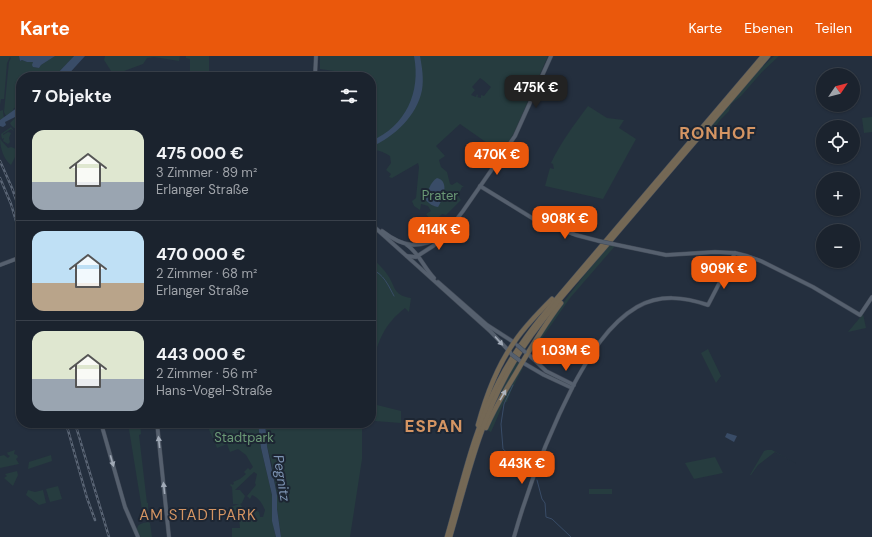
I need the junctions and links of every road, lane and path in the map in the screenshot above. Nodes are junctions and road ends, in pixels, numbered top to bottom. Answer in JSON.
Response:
{"nodes":[{"id":1,"x":317,"y":56,"type":"edge"},
{"id":2,"x":550,"y":56,"type":"edge"},
{"id":3,"x":762,"y":56,"type":"edge"},
{"id":4,"x":768,"y":56,"type":"edge"},
{"id":5,"x":772,"y":56,"type":"edge"},
{"id":6,"x":316,"y":72,"type":"edge"},
{"id":7,"x":754,"y":72,"type":"junction"},
{"id":8,"x":480,"y":186,"type":"junction"},
{"id":9,"x":376,"y":227,"type":"edge"},
{"id":10,"x":376,"y":228,"type":"edge"},
{"id":11,"x":445,"y":234,"type":"junction"},
{"id":12,"x":407,"y":245,"type":"junction"},
{"id":13,"x":403,"y":252,"type":"junction"},
{"id":14,"x":725,"y":253,"type":"junction"},
{"id":15,"x":735,"y":253,"type":"junction"},
{"id":16,"x":407,"y":256,"type":"junction"},
{"id":17,"x":418,"y":256,"type":"junction"},
{"id":18,"x":16,"y":259,"type":"edge"},
{"id":19,"x":731,"y":262,"type":"junction"},
{"id":20,"x":0,"y":265,"type":"edge"},
{"id":21,"x":584,"y":272,"type":"junction"},
{"id":22,"x":564,"y":290,"type":"junction"},
{"id":23,"x":872,"y":297,"type":"edge"},
{"id":24,"x":515,"y":343,"type":"junction"},
{"id":25,"x":510,"y":352,"type":"junction"},
{"id":26,"x":526,"y":353,"type":"junction"},
{"id":27,"x":520,"y":362,"type":"junction"},
{"id":28,"x":573,"y":386,"type":"junction"},
{"id":29,"x":102,"y":428,"type":"edge"},
{"id":30,"x":158,"y":428,"type":"edge"},
{"id":31,"x":473,"y":455,"type":"junction"},
{"id":32,"x":138,"y":537,"type":"edge"},
{"id":33,"x":169,"y":537,"type":"edge"},
{"id":34,"x":447,"y":537,"type":"edge"},
{"id":35,"x":450,"y":537,"type":"edge"},
{"id":36,"x":514,"y":537,"type":"edge"}],
"edges":[{"from":1,"to":6,"type":"main road"},
{"from":2,"to":8,"type":"main road"},
{"from":3,"to":22,"type":"highway"},
{"from":4,"to":7,"type":"highway"},
{"from":5,"to":7,"type":"highway"},
{"from":7,"to":21,"type":"highway"},
{"from":8,"to":11,"type":"main road"},
{"from":8,"to":14,"type":"main road","bridge":true},
{"from":9,"to":12,"type":"main road"},
{"from":10,"to":13,"type":"main road"},
{"from":11,"to":12,"type":"main road"},
{"from":11,"to":17,"type":"main road"},
{"from":12,"to":13,"type":"main road"},
{"from":12,"to":17,"type":"main road"},
{"from":13,"to":16,"type":"main road"},
{"from":14,"to":15,"type":"main road"},
{"from":14,"to":19,"type":"main road"},
{"from":15,"to":19,"type":"main road"},
{"from":15,"to":23,"type":"main road"},
{"from":16,"to":17,"type":"main road"},
{"from":16,"to":25,"type":"main road","one_way":true},
{"from":17,"to":24,"type":"main road"},
{"from":18,"to":20,"type":"main road"},
{"from":19,"to":28,"type":"main road"},
{"from":21,"to":26,"type":"highway"},
{"from":21,"to":31,"type":"highway"},
{"from":22,"to":24,"type":"highway"},
{"from":22,"to":31,"type":"highway"},
{"from":24,"to":25,"type":"highway"},
{"from":24,"to":26,"type":"main road","bridge":true},
{"from":25,"to":27,"type":"main road","bridge":true},
{"from":25,"to":31,"type":"highway"},
{"from":26,"to":27,"type":"highway"},
{"from":26,"to":28,"type":"main road"},
{"from":27,"to":28,"type":"main road"},
{"from":31,"to":27,"type":"highway","one_way":true},
{"from":28,"to":36,"type":"main road"},
{"from":29,"to":32,"type":"main road","one_way":true},
{"from":33,"to":30,"type":"main road","one_way":true},
{"from":31,"to":34,"type":"highway"},
{"from":31,"to":35,"type":"highway"}]}
